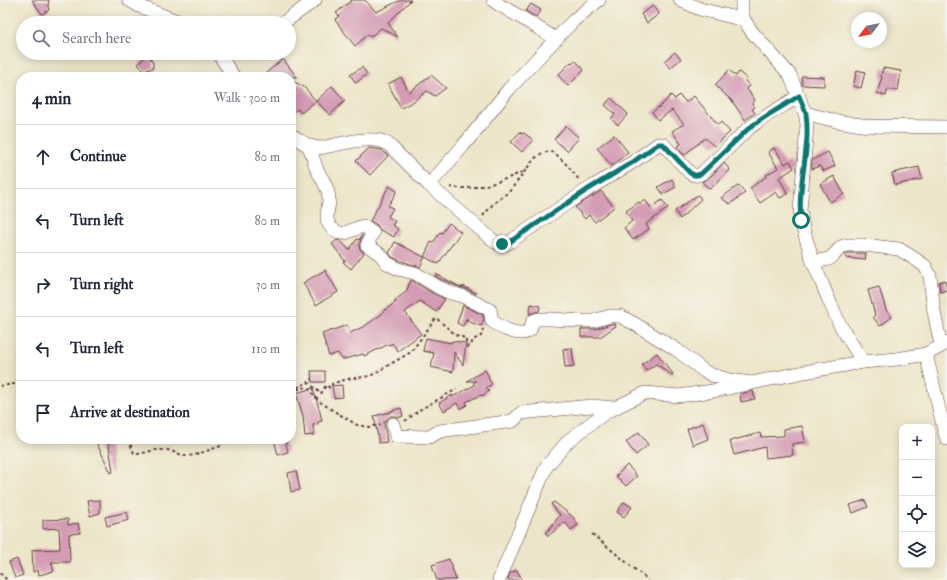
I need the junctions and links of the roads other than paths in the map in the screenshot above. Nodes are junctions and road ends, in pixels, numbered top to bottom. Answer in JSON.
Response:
{"nodes":[{"id":1,"x":129,"y":0,"type":"edge"},
{"id":2,"x":315,"y":0,"type":"edge"},
{"id":3,"x":493,"y":0,"type":"edge"},
{"id":4,"x":598,"y":0,"type":"edge"},
{"id":5,"x":680,"y":0,"type":"edge"},
{"id":6,"x":742,"y":0,"type":"edge"},
{"id":7,"x":164,"y":16,"type":"edge"},
{"id":8,"x":293,"y":16,"type":"edge"},
{"id":9,"x":744,"y":20,"type":"junction"},
{"id":10,"x":556,"y":39,"type":"junction"},
{"id":11,"x":226,"y":60,"type":"edge"},
{"id":12,"x":232,"y":72,"type":"edge"},
{"id":13,"x":799,"y":96,"type":"junction"},
{"id":14,"x":805,"y":113,"type":"junction"},
{"id":15,"x":947,"y":127,"type":"edge"},
{"id":16,"x":297,"y":141,"type":"edge"},
{"id":17,"x":430,"y":184,"type":"junction"},
{"id":18,"x":813,"y":262,"type":"junction"},
{"id":19,"x":944,"y":344,"type":"edge"},
{"id":20,"x":926,"y":354,"type":"junction"},
{"id":21,"x":863,"y":362,"type":"junction"},
{"id":22,"x":751,"y":383,"type":"junction"},
{"id":23,"x":615,"y":408,"type":"junction"},
{"id":24,"x":393,"y":424,"type":"road end"},
{"id":25,"x":947,"y":439,"type":"edge"},
{"id":26,"x":499,"y":580,"type":"edge"}],
"edges":[{"from":1,"to":7,"type":"street"},
{"from":2,"to":8,"type":"street"},
{"from":3,"to":10,"type":"street"},
{"from":4,"to":10,"type":"street"},
{"from":5,"to":9,"type":"street"},
{"from":6,"to":9,"type":"street"},
{"from":9,"to":13,"type":"street"},
{"from":10,"to":17,"type":"street"},
{"from":11,"to":12,"type":"street"},
{"from":13,"to":14,"type":"street"},
{"from":13,"to":17,"type":"street"},
{"from":14,"to":15,"type":"street"},
{"from":14,"to":18,"type":"street"},
{"from":16,"to":17,"type":"street"},
{"from":16,"to":22,"type":"street"},
{"from":18,"to":19,"type":"street"},
{"from":18,"to":21,"type":"street"},
{"from":19,"to":20,"type":"street"},
{"from":20,"to":21,"type":"street"},
{"from":20,"to":25,"type":"street"},
{"from":21,"to":22,"type":"street"},
{"from":22,"to":23,"type":"street"},
{"from":23,"to":24,"type":"street"},
{"from":23,"to":26,"type":"street"}]}
